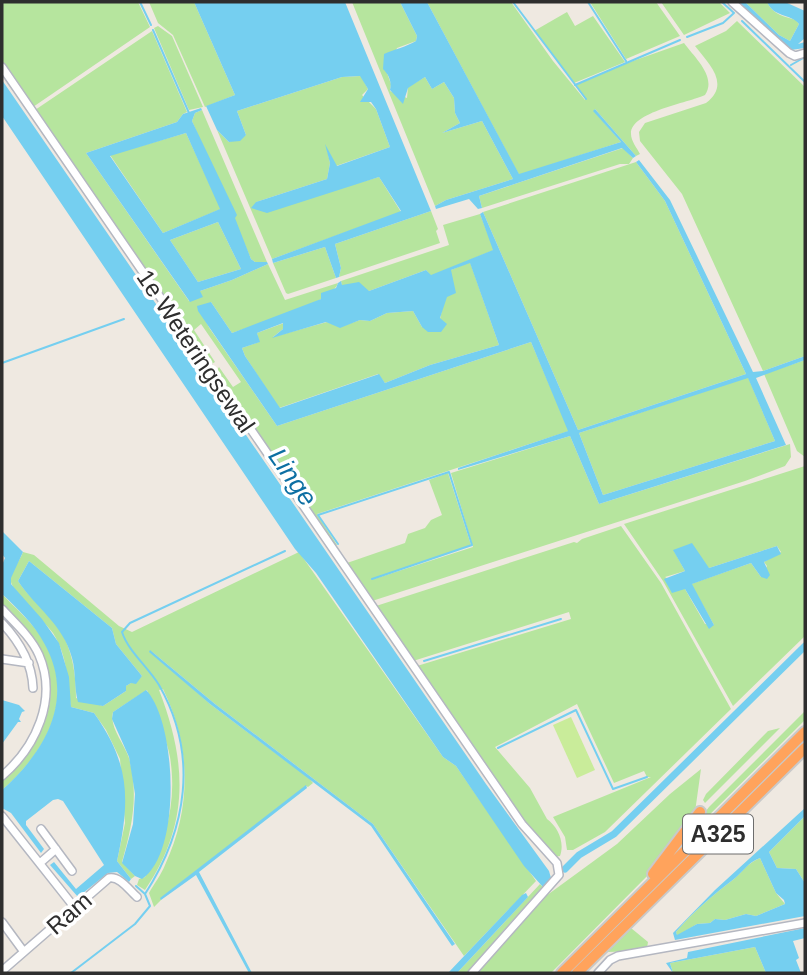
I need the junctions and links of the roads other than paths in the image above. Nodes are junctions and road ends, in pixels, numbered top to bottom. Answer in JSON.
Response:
{"nodes":[{"id":1,"x":732,"y":2,"type":"edge"},
{"id":2,"x":805,"y":52,"type":"edge"},
{"id":3,"x":2,"y":67,"type":"edge"},
{"id":4,"x":2,"y":609,"type":"edge"},
{"id":5,"x":2,"y":623,"type":"edge"},
{"id":6,"x":2,"y":659,"type":"edge"},
{"id":7,"x":29,"y":663,"type":"junction"},
{"id":8,"x":33,"y":688,"type":"dead end"},
{"id":9,"x":805,"y":732,"type":"edge"},
{"id":10,"x":805,"y":748,"type":"edge"},
{"id":11,"x":2,"y":776,"type":"edge"},
{"id":12,"x":700,"y":812,"type":"dead end"},
{"id":13,"x":4,"y":818,"type":"edge"},
{"id":14,"x":41,"y":829,"type":"dead end"},
{"id":15,"x":56,"y":849,"type":"junction"},
{"id":16,"x":40,"y":863,"type":"junction"},
{"id":17,"x":72,"y":871,"type":"dead end"},
{"id":18,"x":642,"y":893,"type":"junction"},
{"id":19,"x":137,"y":897,"type":"dead end"},
{"id":20,"x":75,"y":908,"type":"junction"},
{"id":21,"x":2,"y":922,"type":"edge"},
{"id":22,"x":805,"y":923,"type":"edge"},
{"id":23,"x":24,"y":952,"type":"junction"},
{"id":24,"x":2,"y":971,"type":"edge"},
{"id":25,"x":472,"y":973,"type":"edge"},
{"id":26,"x":562,"y":973,"type":"edge"},
{"id":27,"x":577,"y":973,"type":"edge"},
{"id":28,"x":600,"y":973,"type":"edge"}],
"edges":[{"from":1,"to":2,"type":"street"},
{"from":3,"to":25,"type":"street","name":"1e Weteringsewal"},
{"from":4,"to":11,"type":"street"},
{"from":5,"to":7,"type":"street"},
{"from":6,"to":7,"type":"street"},
{"from":7,"to":8,"type":"street"},
{"from":9,"to":18,"type":"highway","number":"A325"},
{"from":10,"to":27,"type":"highway","number":"A325"},
{"from":12,"to":18,"type":"highway"},
{"from":13,"to":16,"type":"street"},
{"from":14,"to":15,"type":"street"},
{"from":15,"to":16,"type":"street"},
{"from":15,"to":17,"type":"street"},
{"from":16,"to":20,"type":"street"},
{"from":18,"to":26,"type":"highway","number":"A325"},
{"from":19,"to":20,"type":"street","name":"Ram"},
{"from":20,"to":23,"type":"street","name":"Ram"},
{"from":21,"to":23,"type":"street"},
{"from":22,"to":28,"type":"street"},
{"from":23,"to":24,"type":"street","name":"Ram"}]}
